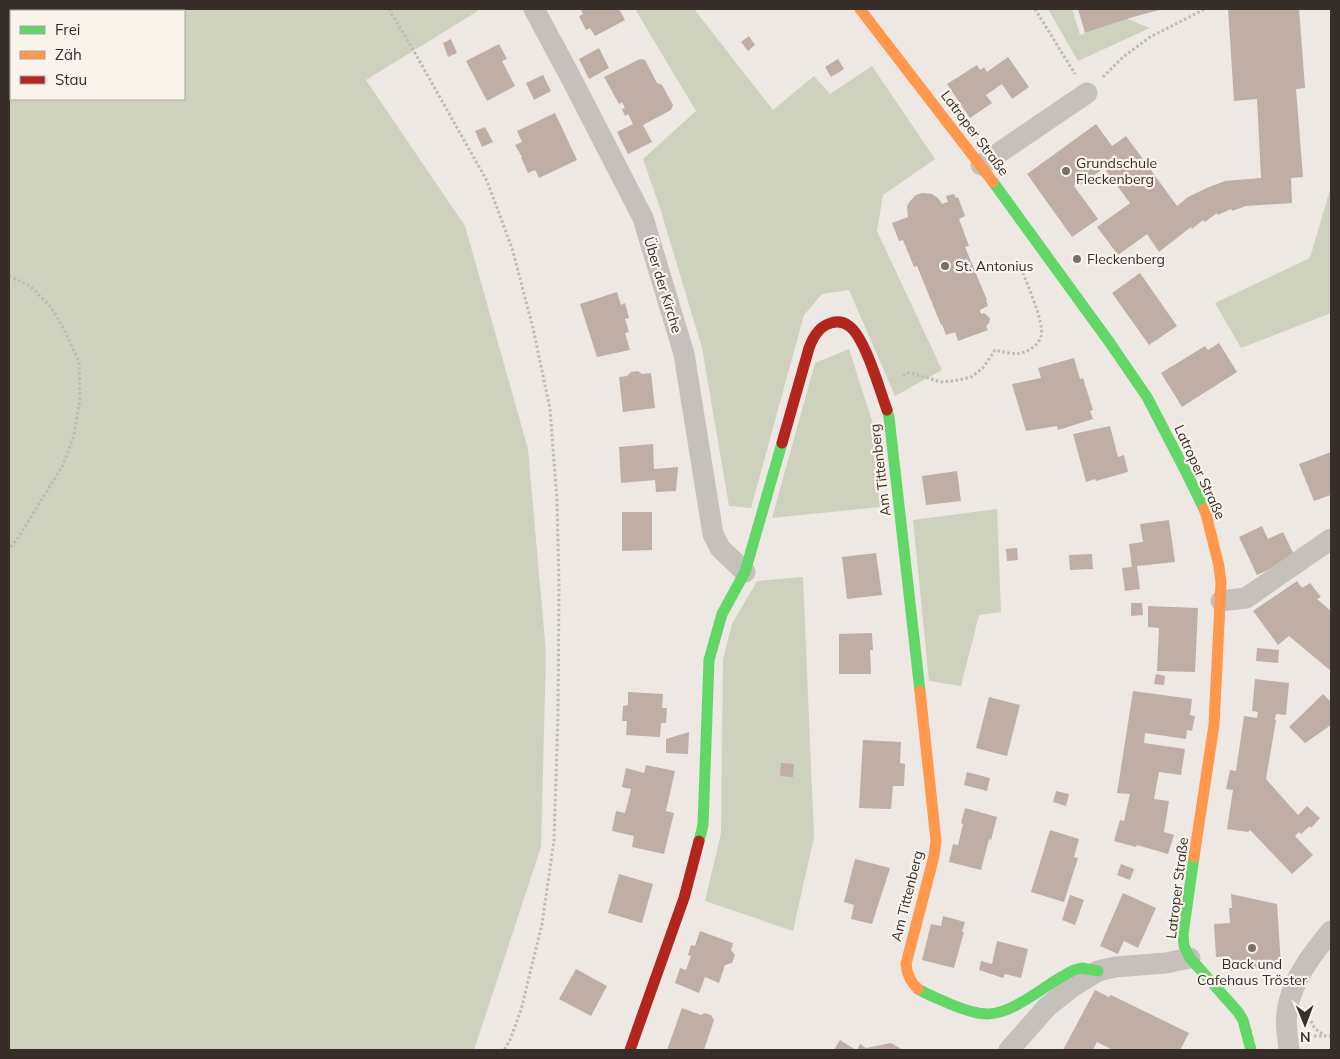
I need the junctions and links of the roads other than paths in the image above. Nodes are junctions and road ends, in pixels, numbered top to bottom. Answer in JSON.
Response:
{"nodes":[{"id":1,"x":534,"y":9,"type":"edge"},
{"id":2,"x":860,"y":9,"type":"edge"},
{"id":3,"x":1087,"y":92,"type":"road end"},
{"id":4,"x":981,"y":165,"type":"junction"},
{"id":5,"x":1331,"y":540,"type":"edge"},
{"id":6,"x":746,"y":572,"type":"junction"},
{"id":7,"x":1220,"y":601,"type":"junction"},
{"id":8,"x":1331,"y":931,"type":"edge"},
{"id":9,"x":1190,"y":958,"type":"junction"},
{"id":10,"x":1098,"y":971,"type":"junction"},
{"id":11,"x":630,"y":1050,"type":"edge"},
{"id":12,"x":1009,"y":1050,"type":"edge"},
{"id":13,"x":1250,"y":1050,"type":"edge"},
{"id":14,"x":1289,"y":1050,"type":"edge"}],
"edges":[{"from":1,"to":6,"type":"street","name":"Über der Kirche"},
{"from":2,"to":4,"type":"street","name":"Latroper Straße"},
{"from":3,"to":4,"type":"street"},
{"from":4,"to":7,"type":"street","name":"Latroper Straße"},
{"from":5,"to":7,"type":"street"},
{"from":6,"to":10,"type":"street","name":"Am Tittenberg"},
{"from":6,"to":11,"type":"street","name":"Am Tittenberg"},
{"from":7,"to":9,"type":"street","name":"Latroper Straße"},
{"from":8,"to":14,"type":"street"},
{"from":9,"to":10,"type":"street"},
{"from":9,"to":13,"type":"street","name":"Latroper Straße"},
{"from":10,"to":12,"type":"street"}]}
